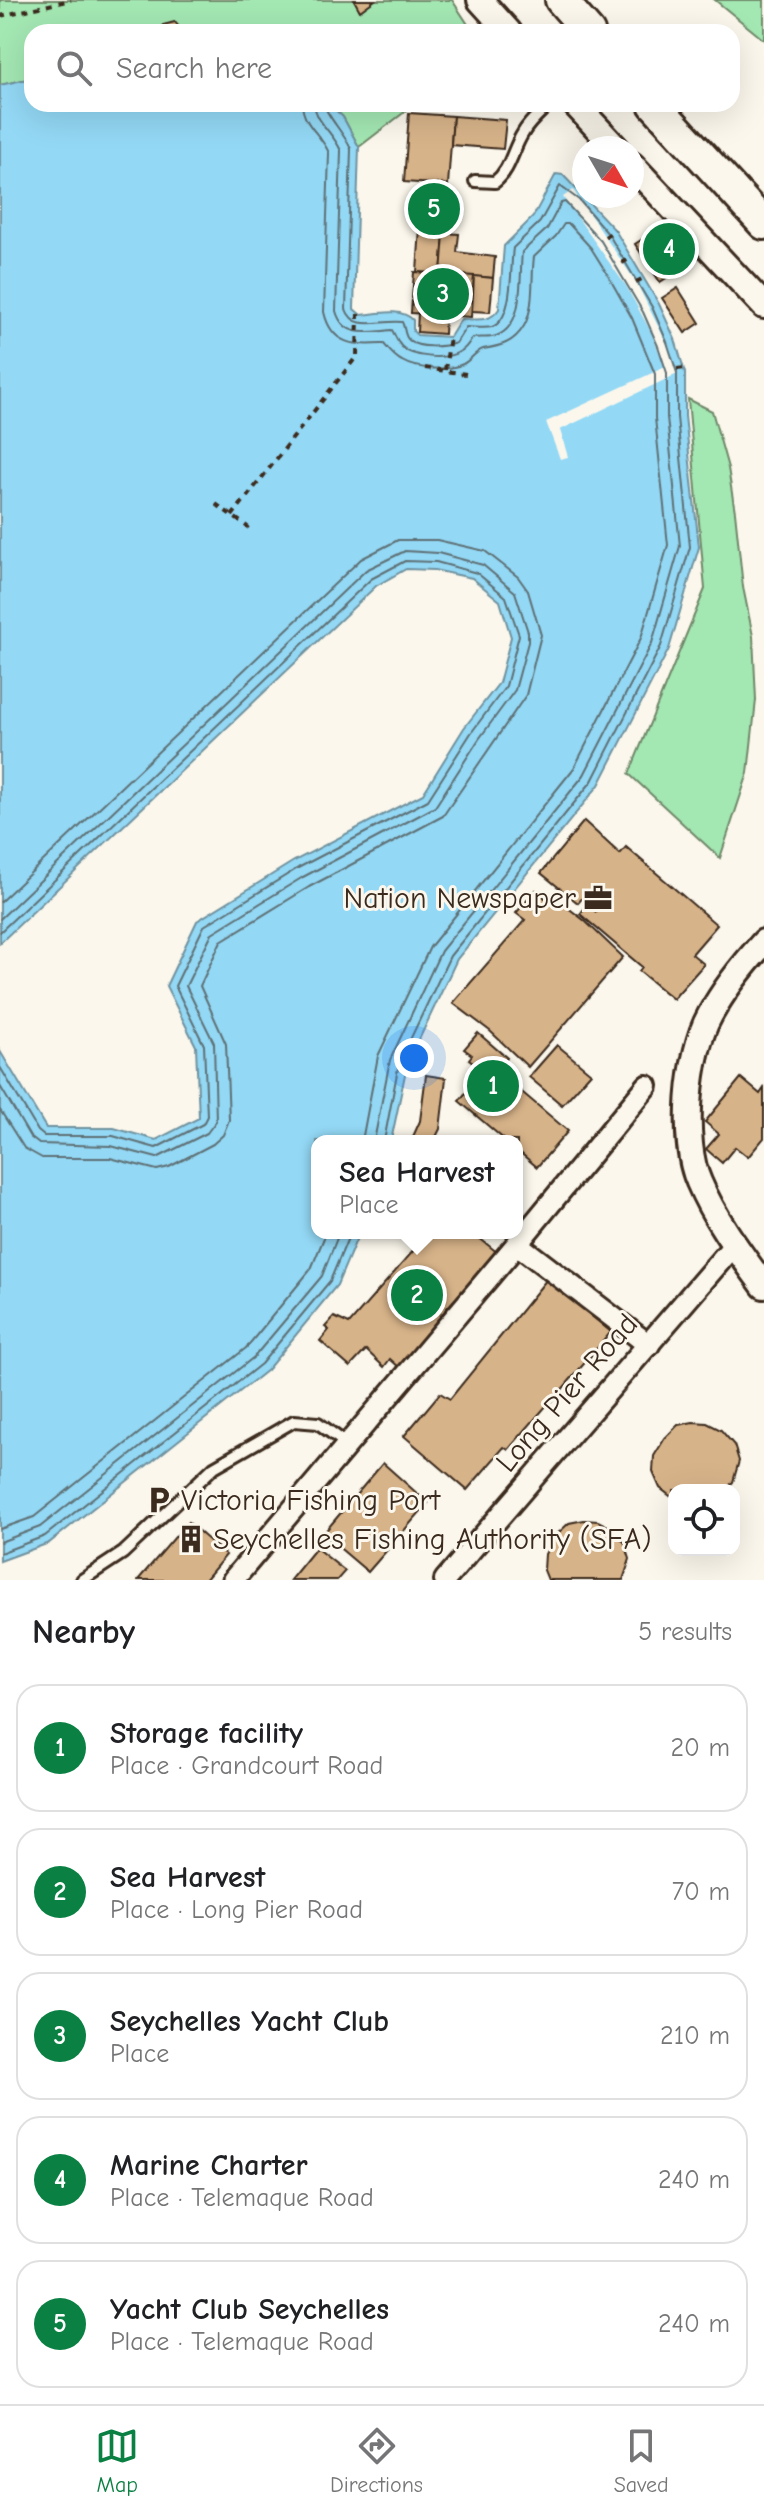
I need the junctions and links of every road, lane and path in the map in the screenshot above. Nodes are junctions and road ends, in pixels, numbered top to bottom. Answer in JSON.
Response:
{"nodes":[{"id":1,"x":71,"y":0,"type":"edge"},
{"id":2,"x":480,"y":0,"type":"edge"},
{"id":3,"x":561,"y":0,"type":"edge"},
{"id":4,"x":49,"y":2,"type":"edge"},
{"id":5,"x":0,"y":16,"type":"edge"},
{"id":6,"x":502,"y":24,"type":"edge"},
{"id":7,"x":582,"y":24,"type":"edge"},
{"id":8,"x":541,"y":112,"type":"edge"},
{"id":9,"x":582,"y":112,"type":"edge"},
{"id":10,"x":661,"y":112,"type":"edge"},
{"id":11,"x":605,"y":136,"type":"edge"},
{"id":12,"x":644,"y":178,"type":"edge"},
{"id":13,"x":475,"y":181,"type":"dead end"},
{"id":14,"x":764,"y":224,"type":"edge"},
{"id":15,"x":615,"y":230,"type":"dead end"},
{"id":16,"x":605,"y":237,"type":"dead end"},
{"id":17,"x":632,"y":257,"type":"dead end"},
{"id":18,"x":622,"y":263,"type":"dead end"},
{"id":19,"x":644,"y":278,"type":"dead end"},
{"id":20,"x":636,"y":282,"type":"dead end"},
{"id":21,"x":764,"y":306,"type":"edge"},
{"id":22,"x":358,"y":314,"type":"dead end"},
{"id":23,"x":450,"y":337,"type":"dead end"},
{"id":24,"x":425,"y":368,"type":"dead end"},
{"id":25,"x":684,"y":368,"type":"dead end"},
{"id":26,"x":677,"y":369,"type":"dead end"},
{"id":27,"x":445,"y":371,"type":"junction"},
{"id":28,"x":466,"y":374,"type":"dead end"},
{"id":29,"x":216,"y":504,"type":"dead end"},
{"id":30,"x":232,"y":516,"type":"junction"},
{"id":31,"x":249,"y":528,"type":"dead end"},
{"id":32,"x":764,"y":942,"type":"edge"},
{"id":33,"x":647,"y":1086,"type":"dead end"},
{"id":34,"x":523,"y":1237,"type":"edge"},
{"id":35,"x":521,"y":1239,"type":"edge"},
{"id":36,"x":517,"y":1244,"type":"junction"},
{"id":37,"x":734,"y":1245,"type":"junction"},
{"id":38,"x":764,"y":1286,"type":"edge"},
{"id":39,"x":649,"y":1345,"type":"junction"},
{"id":40,"x":348,"y":1445,"type":"junction"},
{"id":41,"x":82,"y":1580,"type":"edge"},
{"id":42,"x":233,"y":1580,"type":"edge"},
{"id":43,"x":445,"y":1580,"type":"edge"}],
"edges":[{"from":1,"to":4,"type":"path"},
{"from":2,"to":6,"type":"street"},
{"from":3,"to":7,"type":"main road"},
{"from":4,"to":5,"type":"path"},
{"from":8,"to":13,"type":"lane"},
{"from":9,"to":11,"type":"street"},
{"from":10,"to":14,"type":"main road"},
{"from":12,"to":21,"type":"street"},
{"from":15,"to":16,"type":"path"},
{"from":17,"to":18,"type":"path"},
{"from":19,"to":20,"type":"path"},
{"from":22,"to":30,"type":"path"},
{"from":23,"to":27,"type":"path"},
{"from":24,"to":27,"type":"path"},
{"from":25,"to":26,"type":"path"},
{"from":27,"to":28,"type":"path"},
{"from":29,"to":30,"type":"path"},
{"from":30,"to":31,"type":"path"},
{"from":32,"to":37,"type":"street"},
{"from":33,"to":34,"type":"street"},
{"from":35,"to":36,"type":"street"},
{"from":36,"to":39,"type":"street"},
{"from":36,"to":40,"type":"street"},
{"from":37,"to":38,"type":"street"},
{"from":37,"to":39,"type":"street","name":"Long Pier Road"},
{"from":39,"to":43,"type":"street","name":"Long Pier Road"},
{"from":40,"to":41,"type":"lane"},
{"from":40,"to":42,"type":"street"}]}
